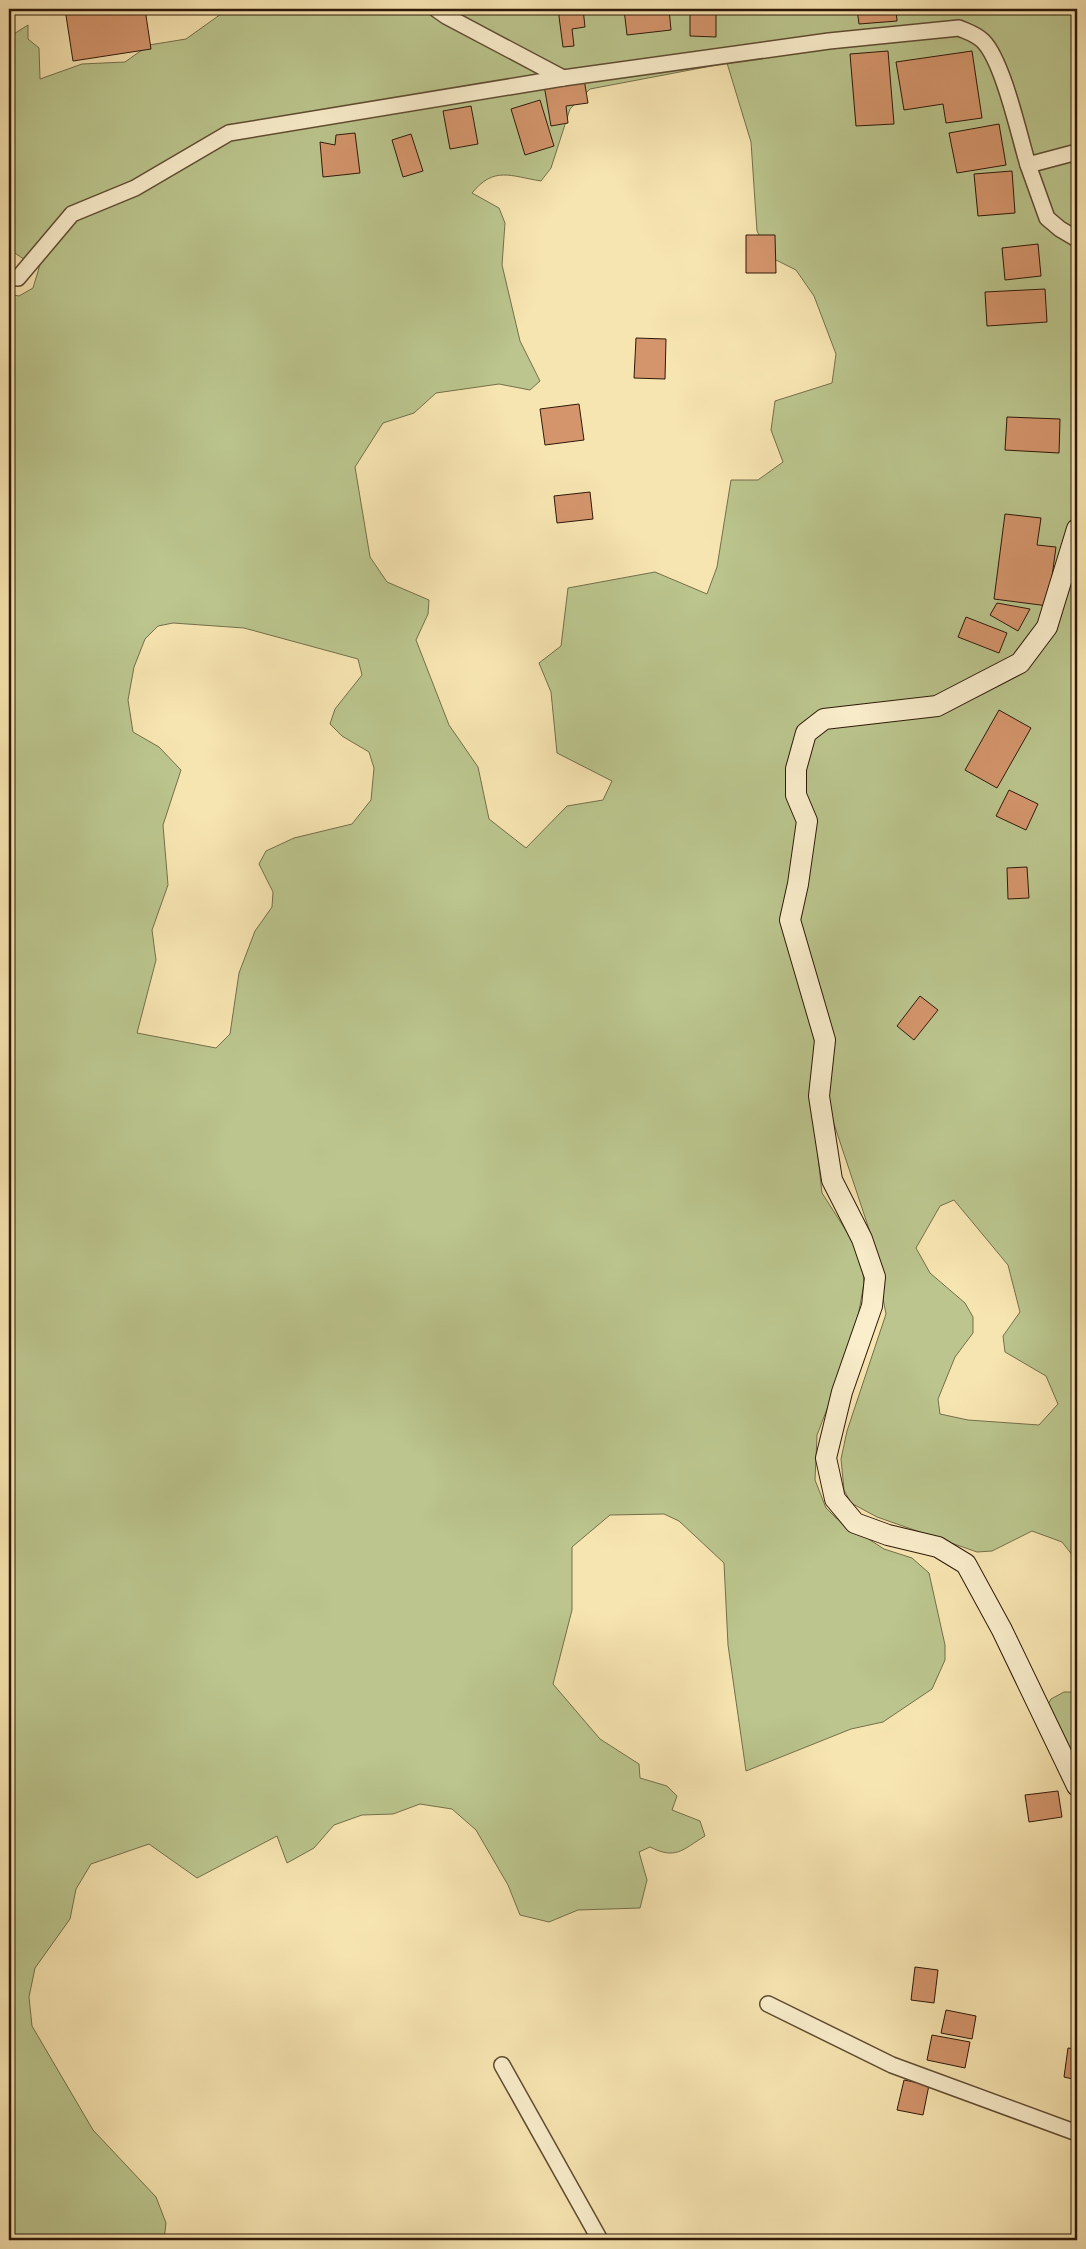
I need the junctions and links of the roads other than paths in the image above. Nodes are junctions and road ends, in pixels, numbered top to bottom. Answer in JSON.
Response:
{"nodes":[{"id":1,"x":436,"y":9,"type":"edge"},
{"id":2,"x":563,"y":78,"type":"junction"},
{"id":3,"x":1077,"y":152,"type":"edge"},
{"id":4,"x":1028,"y":164,"type":"junction"},
{"id":5,"x":1077,"y":239,"type":"edge"},
{"id":6,"x":9,"y":277,"type":"edge"},
{"id":7,"x":1077,"y":530,"type":"edge"},
{"id":8,"x":1077,"y":1786,"type":"edge"},
{"id":9,"x":768,"y":2004,"type":"dead end"},
{"id":10,"x":502,"y":2065,"type":"dead end"},
{"id":11,"x":1077,"y":2133,"type":"edge"},
{"id":12,"x":600,"y":2240,"type":"edge"}],
"edges":[{"from":1,"to":2,"type":"street"},
{"from":2,"to":4,"type":"street"},
{"from":2,"to":6,"type":"street"},
{"from":3,"to":4,"type":"street"},
{"from":4,"to":5,"type":"street"},
{"from":7,"to":8,"type":"main road"},
{"from":9,"to":11,"type":"street"},
{"from":10,"to":12,"type":"street"}]}
